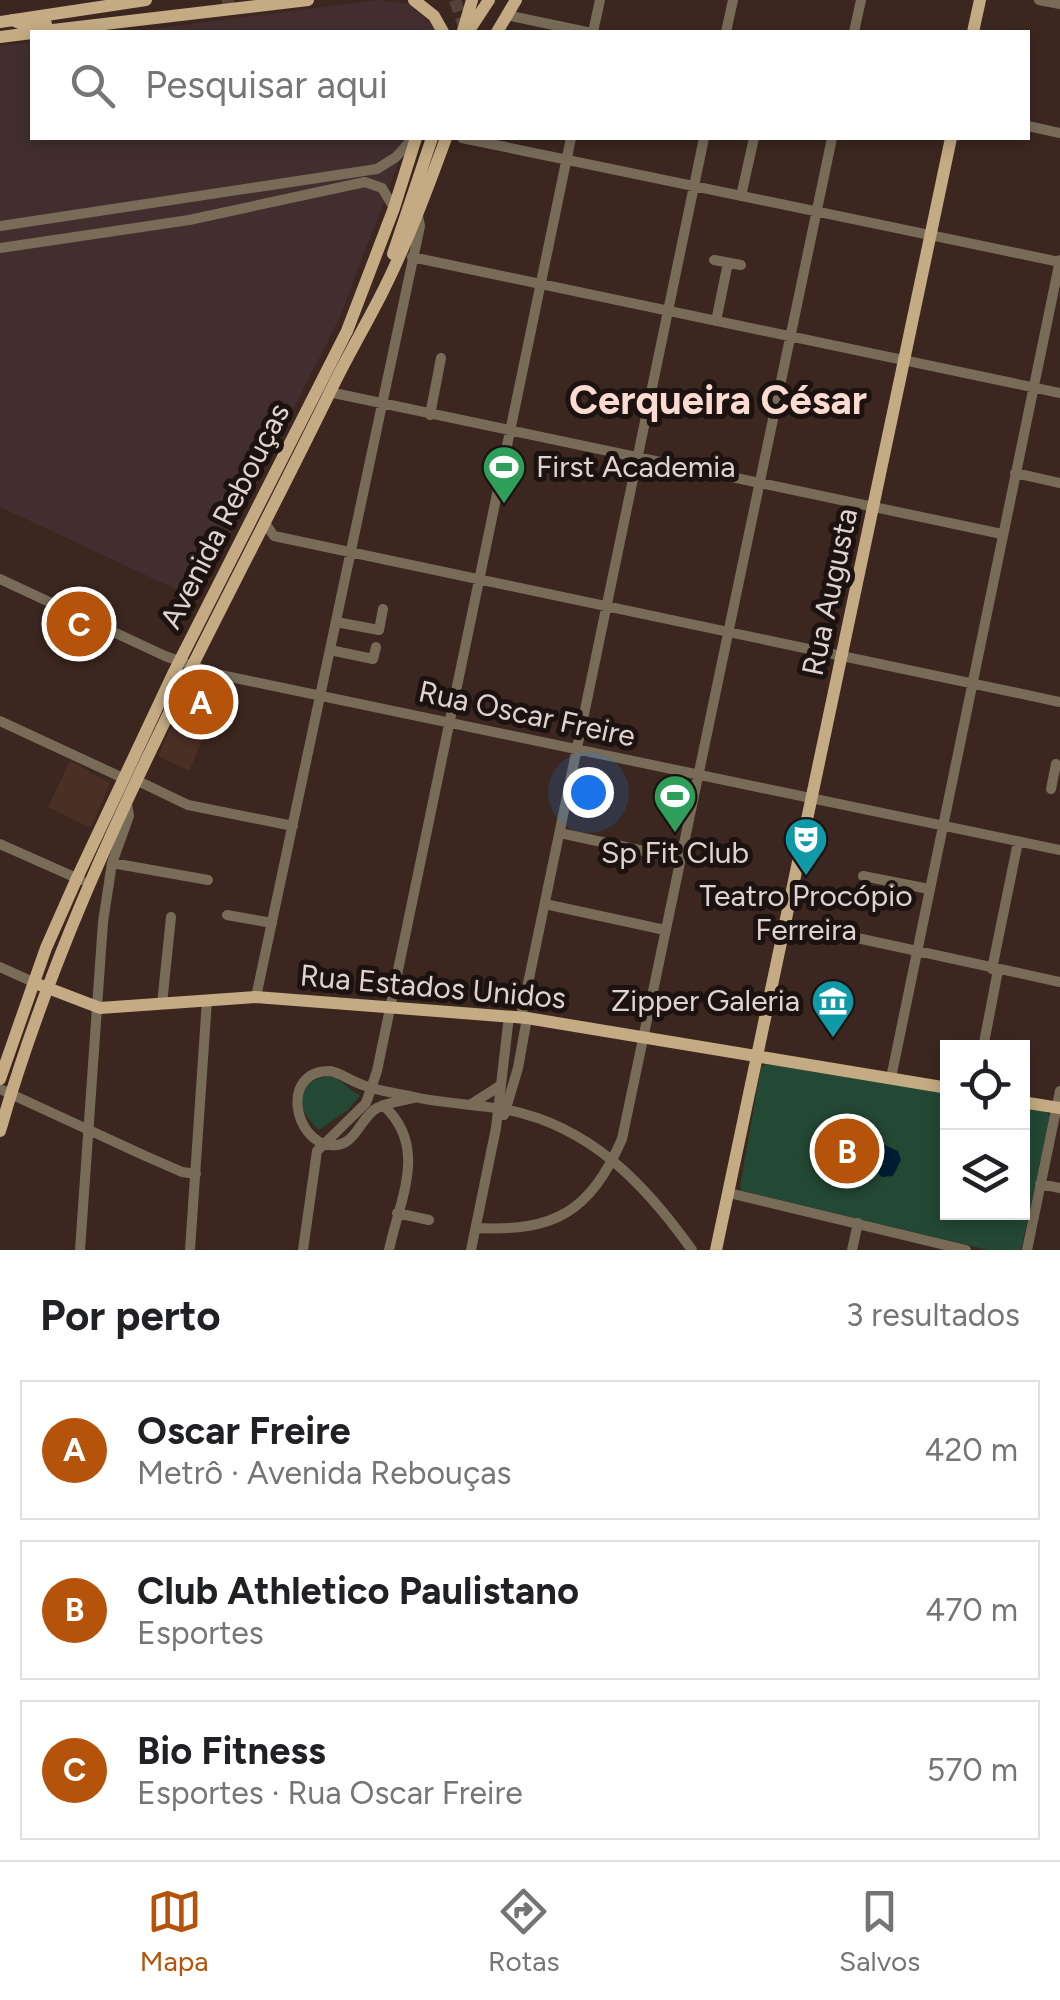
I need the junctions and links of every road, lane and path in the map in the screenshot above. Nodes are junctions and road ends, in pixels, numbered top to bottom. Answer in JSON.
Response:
{"nodes":[{"id":1,"x":146,"y":0,"type":"edge"},
{"id":2,"x":308,"y":0,"type":"edge"},
{"id":3,"x":414,"y":0,"type":"edge"},
{"id":4,"x":472,"y":0,"type":"edge"},
{"id":5,"x":489,"y":0,"type":"edge"},
{"id":6,"x":516,"y":0,"type":"edge"},
{"id":7,"x":600,"y":0,"type":"edge"},
{"id":8,"x":732,"y":0,"type":"edge"},
{"id":9,"x":861,"y":0,"type":"edge"},
{"id":10,"x":980,"y":0,"type":"edge"},
{"id":11,"x":1039,"y":0,"type":"edge"},
{"id":12,"x":257,"y":2,"type":"edge"},
{"id":13,"x":225,"y":4,"type":"edge"},
{"id":14,"x":1060,"y":4,"type":"edge"},
{"id":15,"x":506,"y":15,"type":"junction"},
{"id":16,"x":6,"y":21,"type":"edge"},
{"id":17,"x":54,"y":30,"type":"edge"},
{"id":18,"x":441,"y":30,"type":"edge"},
{"id":19,"x":468,"y":30,"type":"edge"},
{"id":20,"x":469,"y":30,"type":"edge"},
{"id":21,"x":498,"y":30,"type":"edge"},
{"id":22,"x":580,"y":30,"type":"edge"},
{"id":23,"x":591,"y":30,"type":"edge"},
{"id":24,"x":726,"y":30,"type":"edge"},
{"id":25,"x":854,"y":30,"type":"edge"},
{"id":26,"x":974,"y":30,"type":"edge"},
{"id":27,"x":30,"y":34,"type":"edge"},
{"id":28,"x":0,"y":38,"type":"edge"},
{"id":29,"x":1030,"y":126,"type":"edge"},
{"id":30,"x":1060,"y":133,"type":"edge"},
{"id":31,"x":412,"y":140,"type":"edge"},
{"id":32,"x":413,"y":140,"type":"edge"},
{"id":33,"x":431,"y":140,"type":"edge"},
{"id":34,"x":445,"y":140,"type":"edge"},
{"id":35,"x":472,"y":140,"type":"edge"},
{"id":36,"x":571,"y":140,"type":"edge"},
{"id":37,"x":704,"y":140,"type":"edge"},
{"id":38,"x":754,"y":140,"type":"edge"},
{"id":39,"x":832,"y":140,"type":"edge"},
{"id":40,"x":951,"y":140,"type":"edge"},
{"id":41,"x":566,"y":159,"type":"junction"},
{"id":42,"x":335,"y":183,"type":"junction"},
{"id":43,"x":694,"y":186,"type":"junction"},
{"id":44,"x":246,"y":190,"type":"junction"},
{"id":45,"x":741,"y":196,"type":"junction"},
{"id":46,"x":246,"y":206,"type":"junction"},
{"id":47,"x":394,"y":208,"type":"junction"},
{"id":48,"x":115,"y":209,"type":"junction"},
{"id":49,"x":816,"y":211,"type":"junction"},
{"id":50,"x":418,"y":216,"type":"junction"},
{"id":51,"x":0,"y":226,"type":"edge"},
{"id":52,"x":118,"y":230,"type":"junction"},
{"id":53,"x":930,"y":235,"type":"junction"},
{"id":54,"x":0,"y":248,"type":"edge"},
{"id":55,"x":412,"y":257,"type":"junction"},
{"id":56,"x":714,"y":260,"type":"dead end"},
{"id":57,"x":1060,"y":261,"type":"edge"},
{"id":58,"x":728,"y":263,"type":"junction"},
{"id":59,"x":742,"y":266,"type":"dead end"},
{"id":60,"x":540,"y":285,"type":"junction"},
{"id":61,"x":383,"y":291,"type":"junction"},
{"id":62,"x":668,"y":312,"type":"junction"},
{"id":63,"x":716,"y":322,"type":"junction"},
{"id":64,"x":790,"y":337,"type":"junction"},
{"id":65,"x":442,"y":358,"type":"dead end"},
{"id":66,"x":903,"y":360,"type":"junction"},
{"id":67,"x":1033,"y":387,"type":"junction"},
{"id":68,"x":329,"y":392,"type":"junction"},
{"id":69,"x":1060,"y":393,"type":"edge"},
{"id":70,"x":380,"y":405,"type":"junction"},
{"id":71,"x":430,"y":415,"type":"junction"},
{"id":72,"x":510,"y":432,"type":"junction"},
{"id":73,"x":638,"y":459,"type":"junction"},
{"id":74,"x":1015,"y":474,"type":"junction"},
{"id":75,"x":1060,"y":483,"type":"edge"},
{"id":76,"x":759,"y":484,"type":"junction"},
{"id":77,"x":873,"y":508,"type":"junction"},
{"id":78,"x":265,"y":523,"type":"junction"},
{"id":79,"x":1002,"y":534,"type":"junction"},
{"id":80,"x":349,"y":550,"type":"junction"},
{"id":81,"x":479,"y":578,"type":"junction"},
{"id":82,"x":0,"y":579,"type":"edge"},
{"id":83,"x":606,"y":605,"type":"junction"},
{"id":84,"x":383,"y":610,"type":"dead end"},
{"id":85,"x":336,"y":622,"type":"junction"},
{"id":86,"x":728,"y":630,"type":"junction"},
{"id":87,"x":376,"y":647,"type":"dead end"},
{"id":88,"x":330,"y":650,"type":"junction"},
{"id":89,"x":842,"y":654,"type":"junction"},
{"id":90,"x":185,"y":664,"type":"junction"},
{"id":91,"x":971,"y":683,"type":"junction"},
{"id":92,"x":320,"y":696,"type":"junction"},
{"id":93,"x":1060,"y":702,"type":"edge"},
{"id":94,"x":0,"y":721,"type":"edge"},
{"id":95,"x":448,"y":724,"type":"junction"},
{"id":96,"x":577,"y":750,"type":"junction"},
{"id":97,"x":1056,"y":764,"type":"dead end"},
{"id":98,"x":698,"y":775,"type":"junction"},
{"id":99,"x":1057,"y":778,"type":"edge"},
{"id":100,"x":130,"y":779,"type":"junction"},
{"id":101,"x":1051,"y":790,"type":"dead end"},
{"id":102,"x":812,"y":800,"type":"junction"},
{"id":103,"x":128,"y":804,"type":"junction"},
{"id":104,"x":292,"y":826,"type":"junction"},
{"id":105,"x":942,"y":826,"type":"junction"},
{"id":106,"x":560,"y":833,"type":"junction"},
{"id":107,"x":1018,"y":842,"type":"junction"},
{"id":108,"x":0,"y":844,"type":"edge"},
{"id":109,"x":1060,"y":850,"type":"edge"},
{"id":110,"x":681,"y":859,"type":"junction"},
{"id":111,"x":112,"y":863,"type":"junction"},
{"id":112,"x":863,"y":876,"type":"dead end"},
{"id":113,"x":77,"y":878,"type":"junction"},
{"id":114,"x":208,"y":880,"type":"dead end"},
{"id":115,"x":91,"y":885,"type":"junction"},
{"id":116,"x":929,"y":889,"type":"junction"},
{"id":117,"x":545,"y":904,"type":"junction"},
{"id":118,"x":228,"y":915,"type":"dead end"},
{"id":119,"x":171,"y":917,"type":"dead end"},
{"id":120,"x":272,"y":922,"type":"junction"},
{"id":121,"x":665,"y":930,"type":"junction"},
{"id":122,"x":848,"y":936,"type":"dead end"},
{"id":123,"x":916,"y":952,"type":"junction"},
{"id":124,"x":0,"y":967,"type":"edge"},
{"id":125,"x":995,"y":969,"type":"junction"},
{"id":126,"x":34,"y":982,"type":"junction"},
{"id":127,"x":1060,"y":982,"type":"edge"},
{"id":128,"x":47,"y":988,"type":"junction"},
{"id":129,"x":256,"y":997,"type":"junction"},
{"id":130,"x":207,"y":1000,"type":"junction"},
{"id":131,"x":162,"y":1004,"type":"junction"},
{"id":132,"x":389,"y":1006,"type":"junction"},
{"id":133,"x":96,"y":1008,"type":"junction"},
{"id":134,"x":519,"y":1017,"type":"junction"},
{"id":135,"x":644,"y":1038,"type":"junction"},
{"id":136,"x":984,"y":1040,"type":"edge"},
{"id":137,"x":758,"y":1058,"type":"junction"},
{"id":138,"x":891,"y":1078,"type":"junction"},
{"id":139,"x":0,"y":1079,"type":"edge"},
{"id":140,"x":940,"y":1087,"type":"edge"},
{"id":141,"x":373,"y":1088,"type":"junction"},
{"id":142,"x":498,"y":1088,"type":"junction"},
{"id":143,"x":1060,"y":1091,"type":"edge"},
{"id":144,"x":5,"y":1092,"type":"edge"},
{"id":145,"x":410,"y":1099,"type":"junction"},
{"id":146,"x":1030,"y":1103,"type":"edge"},
{"id":147,"x":470,"y":1104,"type":"junction"},
{"id":148,"x":383,"y":1105,"type":"junction"},
{"id":149,"x":1058,"y":1108,"type":"edge"},
{"id":150,"x":502,"y":1109,"type":"junction"},
{"id":151,"x":397,"y":1119,"type":"junction"},
{"id":152,"x":0,"y":1130,"type":"edge"},
{"id":153,"x":88,"y":1131,"type":"junction"},
{"id":154,"x":322,"y":1143,"type":"junction"},
{"id":155,"x":613,"y":1160,"type":"junction"},
{"id":156,"x":196,"y":1174,"type":"junction"},
{"id":157,"x":1040,"y":1184,"type":"junction"},
{"id":158,"x":1060,"y":1188,"type":"edge"},
{"id":159,"x":729,"y":1193,"type":"junction"},
{"id":160,"x":396,"y":1213,"type":"junction"},
{"id":161,"x":429,"y":1220,"type":"dead end"},
{"id":162,"x":858,"y":1223,"type":"junction"},
{"id":163,"x":476,"y":1228,"type":"junction"},
{"id":164,"x":80,"y":1250,"type":"edge"},
{"id":165,"x":190,"y":1250,"type":"edge"},
{"id":166,"x":303,"y":1250,"type":"edge"},
{"id":167,"x":389,"y":1250,"type":"edge"},
{"id":168,"x":471,"y":1250,"type":"edge"},
{"id":169,"x":692,"y":1250,"type":"edge"},
{"id":170,"x":716,"y":1250,"type":"edge"},
{"id":171,"x":852,"y":1250,"type":"edge"},
{"id":172,"x":966,"y":1250,"type":"edge"},
{"id":173,"x":1028,"y":1250,"type":"edge"}],
"edges":[{"from":1,"to":16,"type":"main road"},
{"from":2,"to":12,"type":"main road"},
{"from":3,"to":18,"type":"main road"},
{"from":4,"to":19,"type":"main road"},
{"from":5,"to":20,"type":"main road"},
{"from":6,"to":15,"type":"main road"},
{"from":7,"to":23,"type":"street"},
{"from":8,"to":24,"type":"street"},
{"from":9,"to":25,"type":"street"},
{"from":10,"to":26,"type":"main road"},
{"from":11,"to":14,"type":"street"},
{"from":12,"to":13,"type":"main road"},
{"from":13,"to":16,"type":"main road"},
{"from":13,"to":17,"type":"main road"},
{"from":15,"to":21,"type":"main road"},
{"from":15,"to":22,"type":"street"},
{"from":27,"to":28,"type":"main road"},
{"from":29,"to":30,"type":"street"},
{"from":31,"to":42,"type":"street"},
{"from":32,"to":47,"type":"main road","name":"Avenida Rebouças"},
{"from":33,"to":61,"type":"main road","name":"Avenida Rebouças"},
{"from":34,"to":50,"type":"main road","name":"Avenida Rebouças"},
{"from":35,"to":41,"type":"street"},
{"from":36,"to":41,"type":"street"},
{"from":37,"to":43,"type":"street"},
{"from":38,"to":45,"type":"street"},
{"from":39,"to":49,"type":"street"},
{"from":40,"to":53,"type":"main road","name":"Rua Augusta"},
{"from":41,"to":43,"type":"street"},
{"from":41,"to":60,"type":"street"},
{"from":42,"to":44,"type":"street"},
{"from":42,"to":46,"type":"street"},
{"from":42,"to":47,"type":"street"},
{"from":43,"to":45,"type":"street"},
{"from":43,"to":62,"type":"street"},
{"from":44,"to":46,"type":"street"},
{"from":44,"to":48,"type":"street"},
{"from":45,"to":49,"type":"street"},
{"from":46,"to":52,"type":"street"},
{"from":47,"to":90,"type":"main road","name":"Avenida Rebouças"},
{"from":48,"to":51,"type":"street"},
{"from":48,"to":52,"type":"street"},
{"from":48,"to":52,"type":"street"},
{"from":49,"to":53,"type":"street"},
{"from":49,"to":64,"type":"street"},
{"from":50,"to":55,"type":"street"},
{"from":50,"to":61,"type":"main road","name":"Avenida Rebouças"},
{"from":52,"to":54,"type":"street"},
{"from":53,"to":57,"type":"street"},
{"from":53,"to":66,"type":"main road","name":"Rua Augusta"},
{"from":55,"to":60,"type":"street"},
{"from":55,"to":70,"type":"street"},
{"from":56,"to":58,"type":"street"},
{"from":57,"to":67,"type":"street"},
{"from":58,"to":59,"type":"street"},
{"from":58,"to":63,"type":"street"},
{"from":60,"to":62,"type":"street"},
{"from":60,"to":72,"type":"street"},
{"from":61,"to":68,"type":"main road","name":"Avenida Rebouças"},
{"from":62,"to":63,"type":"street"},
{"from":62,"to":73,"type":"street"},
{"from":63,"to":64,"type":"street"},
{"from":64,"to":66,"type":"street"},
{"from":64,"to":76,"type":"street"},
{"from":65,"to":71,"type":"street"},
{"from":66,"to":67,"type":"street"},
{"from":66,"to":77,"type":"main road","name":"Rua Augusta"},
{"from":67,"to":69,"type":"street"},
{"from":67,"to":74,"type":"street"},
{"from":68,"to":70,"type":"street"},
{"from":68,"to":78,"type":"main road","name":"Avenida Rebouças"},
{"from":70,"to":71,"type":"street"},
{"from":70,"to":80,"type":"street"},
{"from":71,"to":72,"type":"street"},
{"from":72,"to":73,"type":"street"},
{"from":72,"to":81,"type":"street"},
{"from":73,"to":76,"type":"street"},
{"from":73,"to":83,"type":"street"},
{"from":74,"to":75,"type":"street"},
{"from":74,"to":79,"type":"street"},
{"from":76,"to":77,"type":"street"},
{"from":76,"to":86,"type":"street"},
{"from":77,"to":79,"type":"street"},
{"from":77,"to":89,"type":"main road","name":"Rua Augusta"},
{"from":78,"to":80,"type":"street"},
{"from":78,"to":90,"type":"main road","name":"Avenida Rebouças"},
{"from":79,"to":91,"type":"street"},
{"from":80,"to":81,"type":"street"},
{"from":80,"to":85,"type":"street"},
{"from":81,"to":83,"type":"street"},
{"from":81,"to":95,"type":"street"},
{"from":82,"to":90,"type":"street","name":"Rua Oscar Freire"},
{"from":83,"to":86,"type":"street"},
{"from":83,"to":96,"type":"street"},
{"from":84,"to":85,"type":"street"},
{"from":85,"to":88,"type":"street"},
{"from":86,"to":89,"type":"street"},
{"from":86,"to":98,"type":"street"},
{"from":87,"to":88,"type":"street"},
{"from":88,"to":92,"type":"street"},
{"from":89,"to":91,"type":"street"},
{"from":89,"to":102,"type":"main road","name":"Rua Augusta"},
{"from":90,"to":92,"type":"street","name":"Rua Oscar Freire"},
{"from":90,"to":100,"type":"main road","name":"Avenida Rebouças"},
{"from":91,"to":93,"type":"street"},
{"from":91,"to":105,"type":"street"},
{"from":92,"to":95,"type":"street","name":"Rua Oscar Freire"},
{"from":92,"to":104,"type":"street"},
{"from":94,"to":100,"type":"street"},
{"from":95,"to":96,"type":"street","name":"Rua Oscar Freire"},
{"from":95,"to":132,"type":"street"},
{"from":96,"to":98,"type":"street","name":"Rua Oscar Freire"},
{"from":96,"to":106,"type":"street"},
{"from":97,"to":99,"type":"street"},
{"from":98,"to":102,"type":"street","name":"Rua Oscar Freire"},
{"from":98,"to":110,"type":"street"},
{"from":99,"to":101,"type":"street"},
{"from":100,"to":103,"type":"main road","name":"Avenida Rebouças"},
{"from":100,"to":104,"type":"street"},
{"from":100,"to":113,"type":"main road","name":"Avenida Rebouças"},
{"from":102,"to":105,"type":"street","name":"Rua Oscar Freire"},
{"from":102,"to":137,"type":"main road","name":"Rua Augusta"},
{"from":103,"to":111,"type":"street"},
{"from":103,"to":115,"type":"main road","name":"Avenida Rebouças"},
{"from":104,"to":120,"type":"street"},
{"from":105,"to":107,"type":"street","name":"Rua Oscar Freire"},
{"from":105,"to":116,"type":"street"},
{"from":106,"to":110,"type":"street"},
{"from":106,"to":117,"type":"street"},
{"from":107,"to":109,"type":"street","name":"Rua Oscar Freire"},
{"from":107,"to":125,"type":"street"},
{"from":108,"to":113,"type":"street"},
{"from":110,"to":121,"type":"street"},
{"from":111,"to":114,"type":"street"},
{"from":111,"to":133,"type":"street"},
{"from":112,"to":116,"type":"street"},
{"from":113,"to":115,"type":"street"},
{"from":113,"to":126,"type":"main road","name":"Avenida Rebouças"},
{"from":115,"to":128,"type":"main road","name":"Avenida Rebouças"},
{"from":116,"to":123,"type":"street"},
{"from":117,"to":121,"type":"street"},
{"from":117,"to":134,"type":"street"},
{"from":118,"to":120,"type":"street"},
{"from":119,"to":131,"type":"street"},
{"from":120,"to":129,"type":"street"},
{"from":121,"to":135,"type":"street"},
{"from":122,"to":123,"type":"street"},
{"from":123,"to":125,"type":"street"},
{"from":123,"to":138,"type":"street"},
{"from":124,"to":126,"type":"street"},
{"from":125,"to":127,"type":"street"},
{"from":125,"to":136,"type":"street"},
{"from":126,"to":128,"type":"main road","name":"Rua Estados Unidos"},
{"from":126,"to":139,"type":"main road","name":"Avenida Rebouças"},
{"from":128,"to":133,"type":"main road","name":"Rua Estados Unidos"},
{"from":128,"to":144,"type":"main road","name":"Avenida Rebouças"},
{"from":129,"to":130,"type":"main road","name":"Rua Estados Unidos"},
{"from":129,"to":132,"type":"main road","name":"Rua Estados Unidos"},
{"from":130,"to":131,"type":"main road","name":"Rua Estados Unidos"},
{"from":130,"to":156,"type":"street"},
{"from":131,"to":133,"type":"main road","name":"Rua Estados Unidos"},
{"from":132,"to":134,"type":"main road","name":"Rua Estados Unidos"},
{"from":132,"to":141,"type":"street"},
{"from":133,"to":153,"type":"street"},
{"from":134,"to":135,"type":"main road","name":"Rua Estados Unidos"},
{"from":134,"to":142,"type":"street"},
{"from":134,"to":150,"type":"street"},
{"from":135,"to":137,"type":"main road","name":"Rua Estados Unidos"},
{"from":135,"to":155,"type":"street"},
{"from":137,"to":138,"type":"main road","name":"Rua Estados Unidos"},
{"from":137,"to":159,"type":"main road","name":"Rua Augusta"},
{"from":138,"to":140,"type":"main road","name":"Rua Estados Unidos"},
{"from":141,"to":145,"type":"street"},
{"from":141,"to":154,"type":"street"},
{"from":141,"to":154,"type":"street"},
{"from":142,"to":147,"type":"street"},
{"from":142,"to":150,"type":"street"},
{"from":143,"to":149,"type":"street"},
{"from":144,"to":152,"type":"main road","name":"Avenida Rebouças"},
{"from":144,"to":153,"type":"street"},
{"from":145,"to":147,"type":"street"},
{"from":145,"to":148,"type":"street"},
{"from":145,"to":151,"type":"street"},
{"from":146,"to":149,"type":"main road"},
{"from":147,"to":150,"type":"street"},
{"from":148,"to":151,"type":"street"},
{"from":148,"to":154,"type":"street"},
{"from":149,"to":157,"type":"street"},
{"from":150,"to":155,"type":"street"},
{"from":150,"to":163,"type":"street"},
{"from":151,"to":160,"type":"street"},
{"from":153,"to":156,"type":"street"},
{"from":153,"to":164,"type":"street"},
{"from":154,"to":166,"type":"street"},
{"from":155,"to":163,"type":"street"},
{"from":155,"to":169,"type":"street"},
{"from":156,"to":165,"type":"street"},
{"from":157,"to":158,"type":"street"},
{"from":157,"to":173,"type":"street"},
{"from":159,"to":162,"type":"street"},
{"from":159,"to":170,"type":"main road","name":"Rua Augusta"},
{"from":160,"to":161,"type":"street"},
{"from":160,"to":167,"type":"street"},
{"from":162,"to":171,"type":"street"},
{"from":162,"to":172,"type":"street"},
{"from":163,"to":168,"type":"street"}]}
